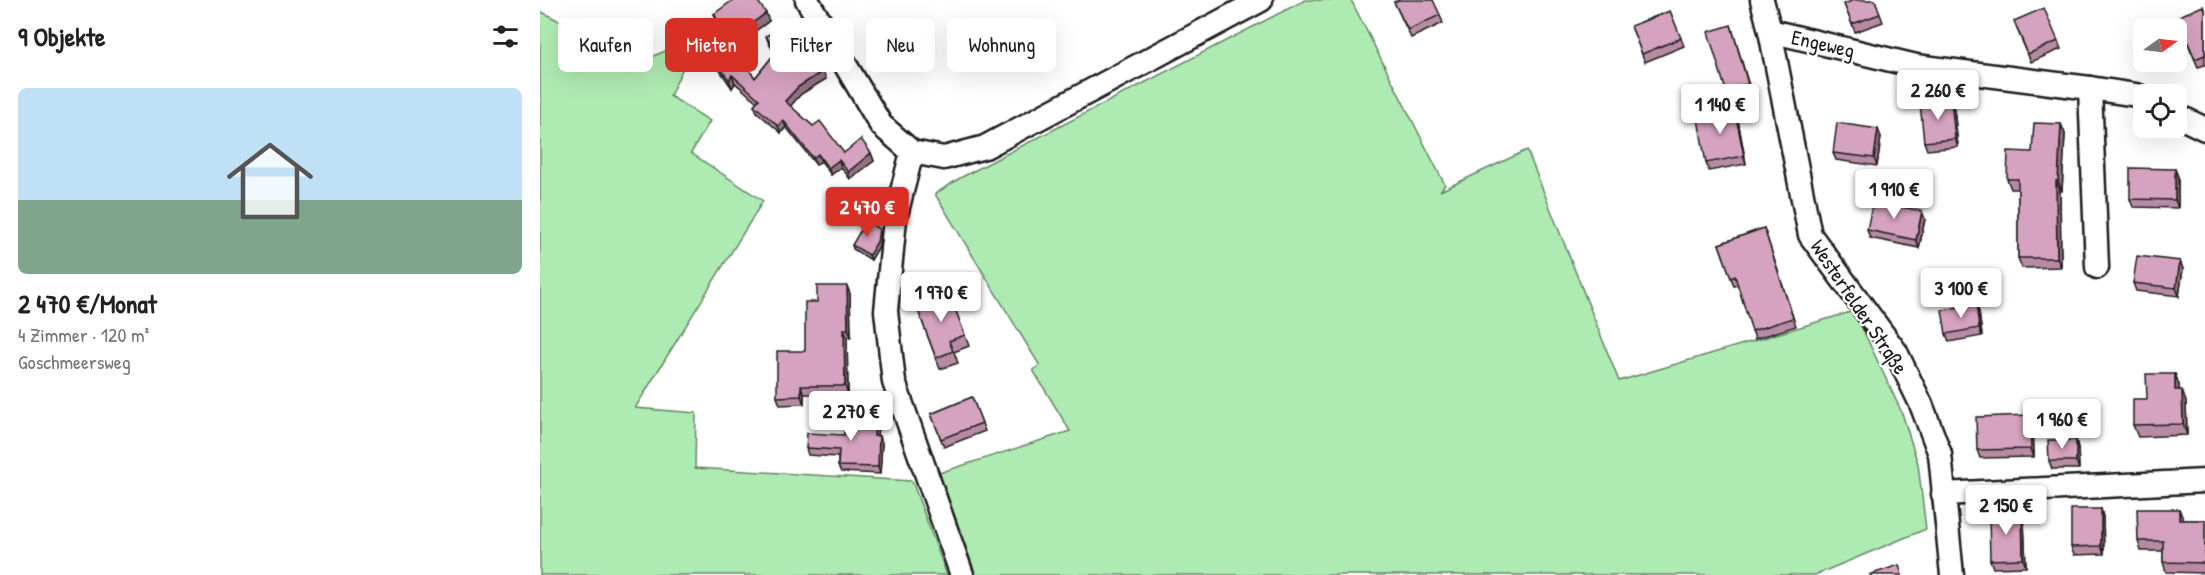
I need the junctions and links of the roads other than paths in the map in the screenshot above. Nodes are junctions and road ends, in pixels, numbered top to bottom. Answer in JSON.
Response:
{"nodes":[{"id":1,"x":807,"y":0,"type":"edge"},
{"id":2,"x":1261,"y":0,"type":"edge"},
{"id":3,"x":1762,"y":0,"type":"edge"},
{"id":4,"x":1770,"y":31,"type":"junction"},
{"id":5,"x":2090,"y":88,"type":"junction"},
{"id":6,"x":2133,"y":95,"type":"edge"},
{"id":7,"x":2187,"y":120,"type":"edge"},
{"id":8,"x":2205,"y":129,"type":"edge"},
{"id":9,"x":912,"y":152,"type":"junction"},
{"id":10,"x":2097,"y":267,"type":"dead end"},
{"id":11,"x":2205,"y":481,"type":"edge"},
{"id":12,"x":1943,"y":494,"type":"junction"},
{"id":13,"x":962,"y":575,"type":"edge"},
{"id":14,"x":1952,"y":575,"type":"edge"}],
"edges":[{"from":1,"to":9,"type":"street"},
{"from":2,"to":9,"type":"street"},
{"from":3,"to":4,"type":"street","name":"Westerfelder Straße"},
{"from":4,"to":5,"type":"street","name":"Engeweg"},
{"from":4,"to":12,"type":"street","name":"Westerfelder Straße"},
{"from":5,"to":6,"type":"street","name":"Engeweg"},
{"from":5,"to":10,"type":"street"},
{"from":7,"to":8,"type":"street"},
{"from":9,"to":13,"type":"street"},
{"from":11,"to":12,"type":"street"},
{"from":12,"to":14,"type":"street","name":"Westerfelder Straße"}]}
